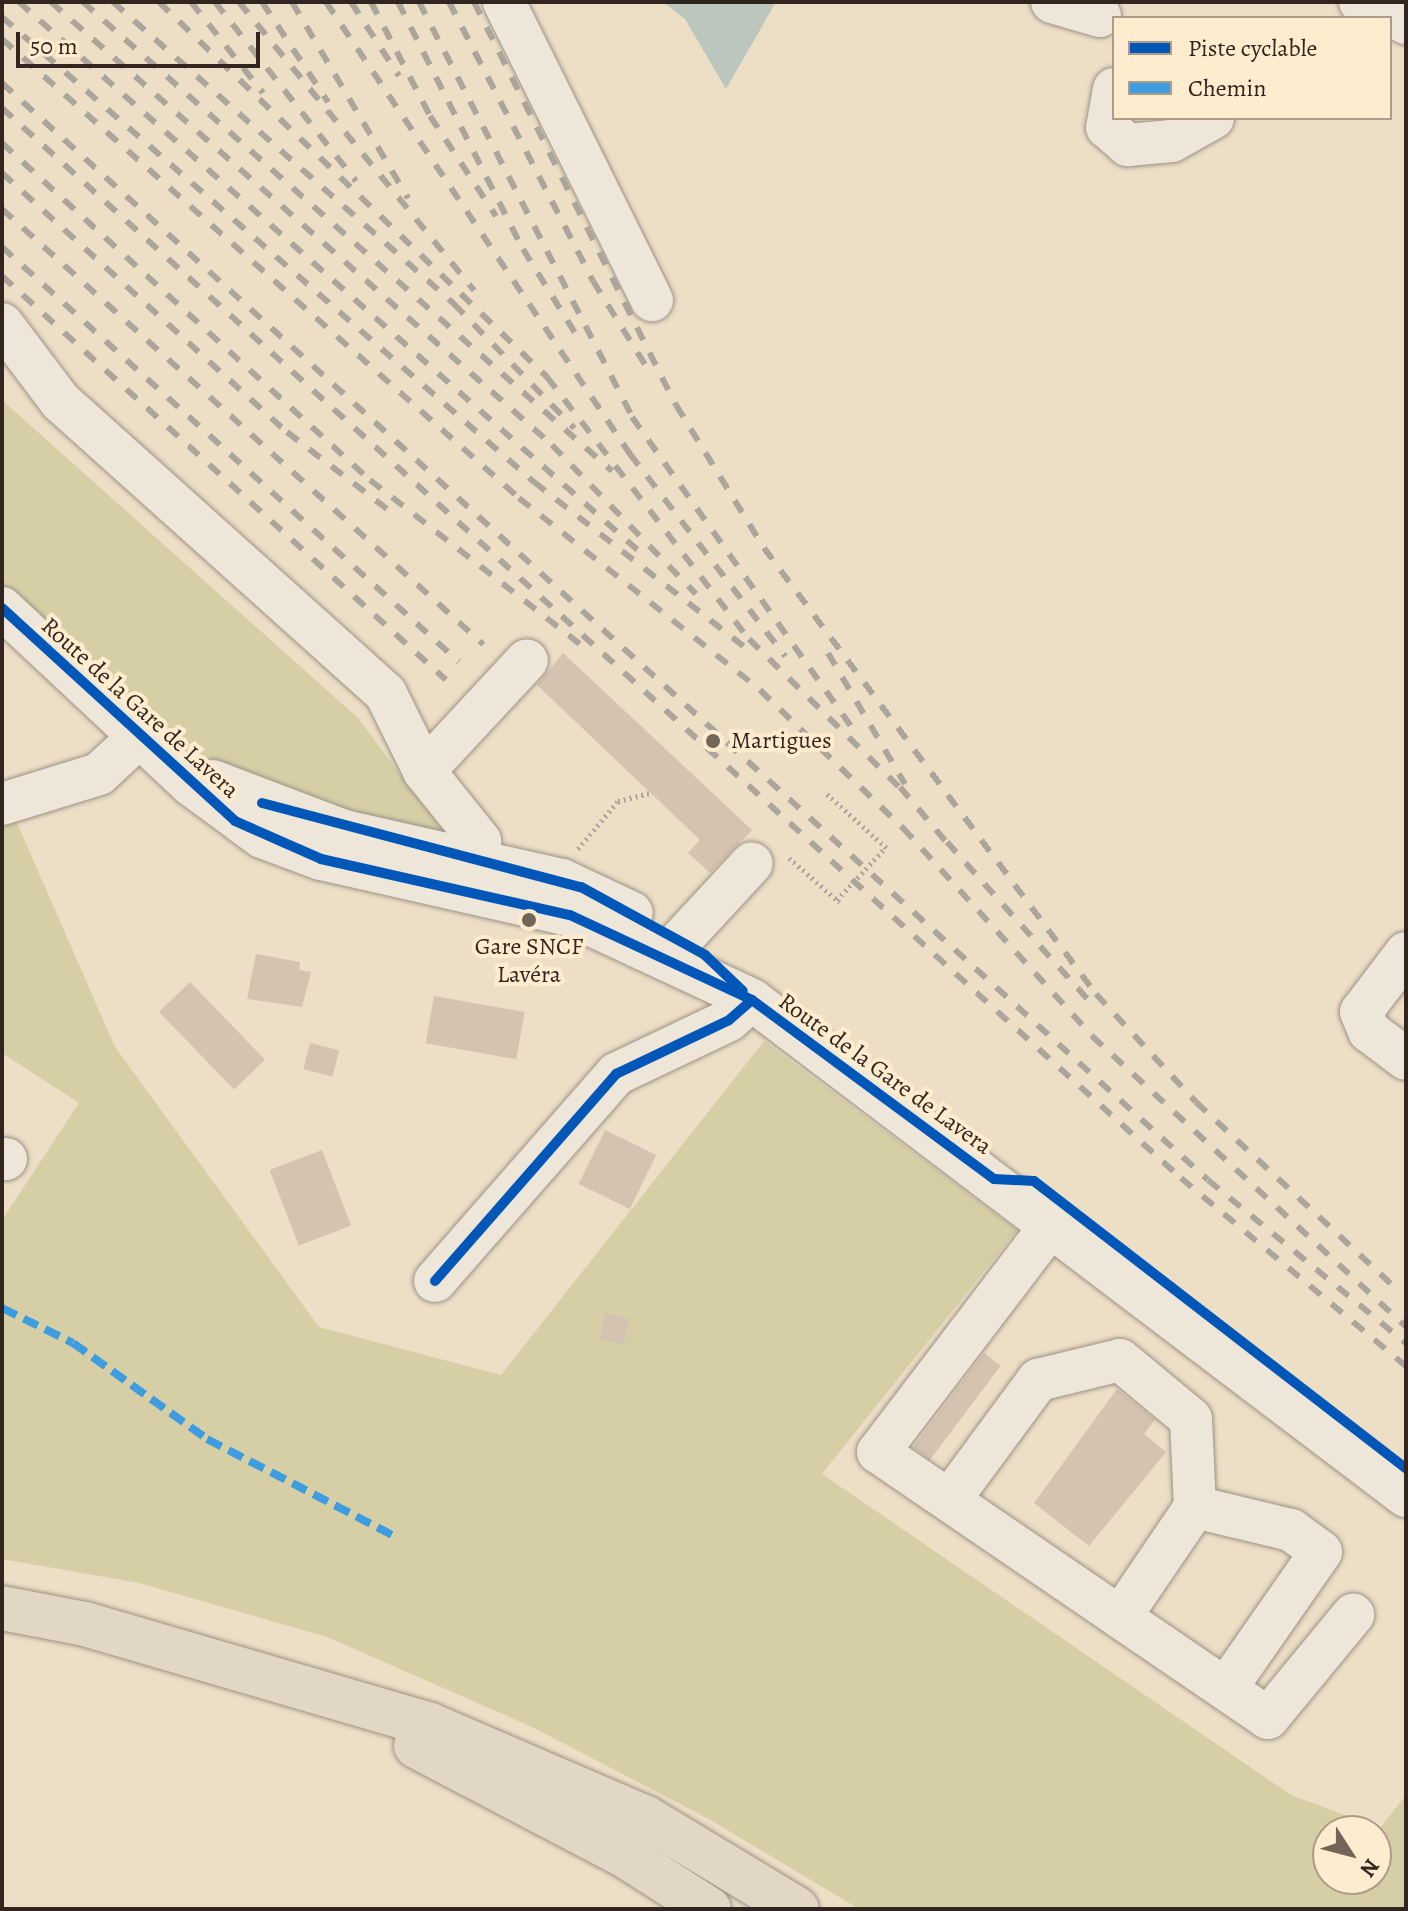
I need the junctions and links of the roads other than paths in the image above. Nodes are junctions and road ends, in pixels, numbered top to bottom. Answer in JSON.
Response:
{"nodes":[{"id":1,"x":504,"y":2,"type":"edge"},
{"id":2,"x":1052,"y":2,"type":"edge"},
{"id":3,"x":1100,"y":16,"type":"dead end"},
{"id":4,"x":1112,"y":100,"type":"edge"},
{"id":5,"x":1209,"y":120,"type":"edge"},
{"id":6,"x":652,"y":300,"type":"dead end"},
{"id":7,"x":2,"y":324,"type":"edge"},
{"id":8,"x":2,"y":608,"type":"edge"},
{"id":9,"x":527,"y":660,"type":"dead end"},
{"id":10,"x":140,"y":736,"type":"junction"},
{"id":11,"x":424,"y":771,"type":"junction"},
{"id":12,"x":2,"y":804,"type":"edge"},
{"id":13,"x":766,"y":857,"type":"road end"},
{"id":14,"x":481,"y":877,"type":"junction"},
{"id":15,"x":672,"y":949,"type":"junction"},
{"id":16,"x":1406,"y":953,"type":"edge"},
{"id":17,"x":752,"y":1000,"type":"junction"},
{"id":18,"x":1406,"y":1059,"type":"edge"},
{"id":19,"x":1052,"y":1224,"type":"junction"},
{"id":20,"x":435,"y":1281,"type":"dead end"},
{"id":21,"x":1406,"y":1496,"type":"edge"},
{"id":22,"x":951,"y":1498,"type":"junction"},
{"id":23,"x":1195,"y":1507,"type":"junction"},
{"id":24,"x":2,"y":1608,"type":"edge"},
{"id":25,"x":1353,"y":1615,"type":"dead end"},
{"id":26,"x":1121,"y":1616,"type":"junction"},
{"id":27,"x":286,"y":1680,"type":"junction"},
{"id":28,"x":1226,"y":1688,"type":"junction"},
{"id":29,"x":709,"y":1909,"type":"edge"},
{"id":30,"x":797,"y":1909,"type":"edge"}],
"edges":[{"from":1,"to":6,"type":"street"},
{"from":2,"to":3,"type":"street"},
{"from":4,"to":5,"type":"street"},
{"from":7,"to":11,"type":"street"},
{"from":8,"to":10,"type":"street","name":"Route de la Gare de Lavera"},
{"from":9,"to":11,"type":"street"},
{"from":10,"to":12,"type":"street"},
{"from":10,"to":14,"type":"street","name":"Route de la Gare de Lavera"},
{"from":11,"to":14,"type":"street"},
{"from":13,"to":15,"type":"street"},
{"from":14,"to":15,"type":"street","name":"Route de la Gare de Lavera"},
{"from":15,"to":17,"type":"street","name":"Route de la Gare de Lavera"},
{"from":16,"to":18,"type":"street"},
{"from":17,"to":19,"type":"street","name":"Route de la Gare de Lavera"},
{"from":17,"to":20,"type":"street"},
{"from":19,"to":21,"type":"street","name":"Route de la Gare de Lavera"},
{"from":19,"to":22,"type":"street"},
{"from":22,"to":23,"type":"street"},
{"from":22,"to":26,"type":"street"},
{"from":23,"to":26,"type":"street"},
{"from":23,"to":28,"type":"street"},
{"from":24,"to":27,"type":"main road"},
{"from":25,"to":28,"type":"street"},
{"from":26,"to":28,"type":"street"},
{"from":27,"to":29,"type":"main road"},
{"from":27,"to":30,"type":"main road"}]}
